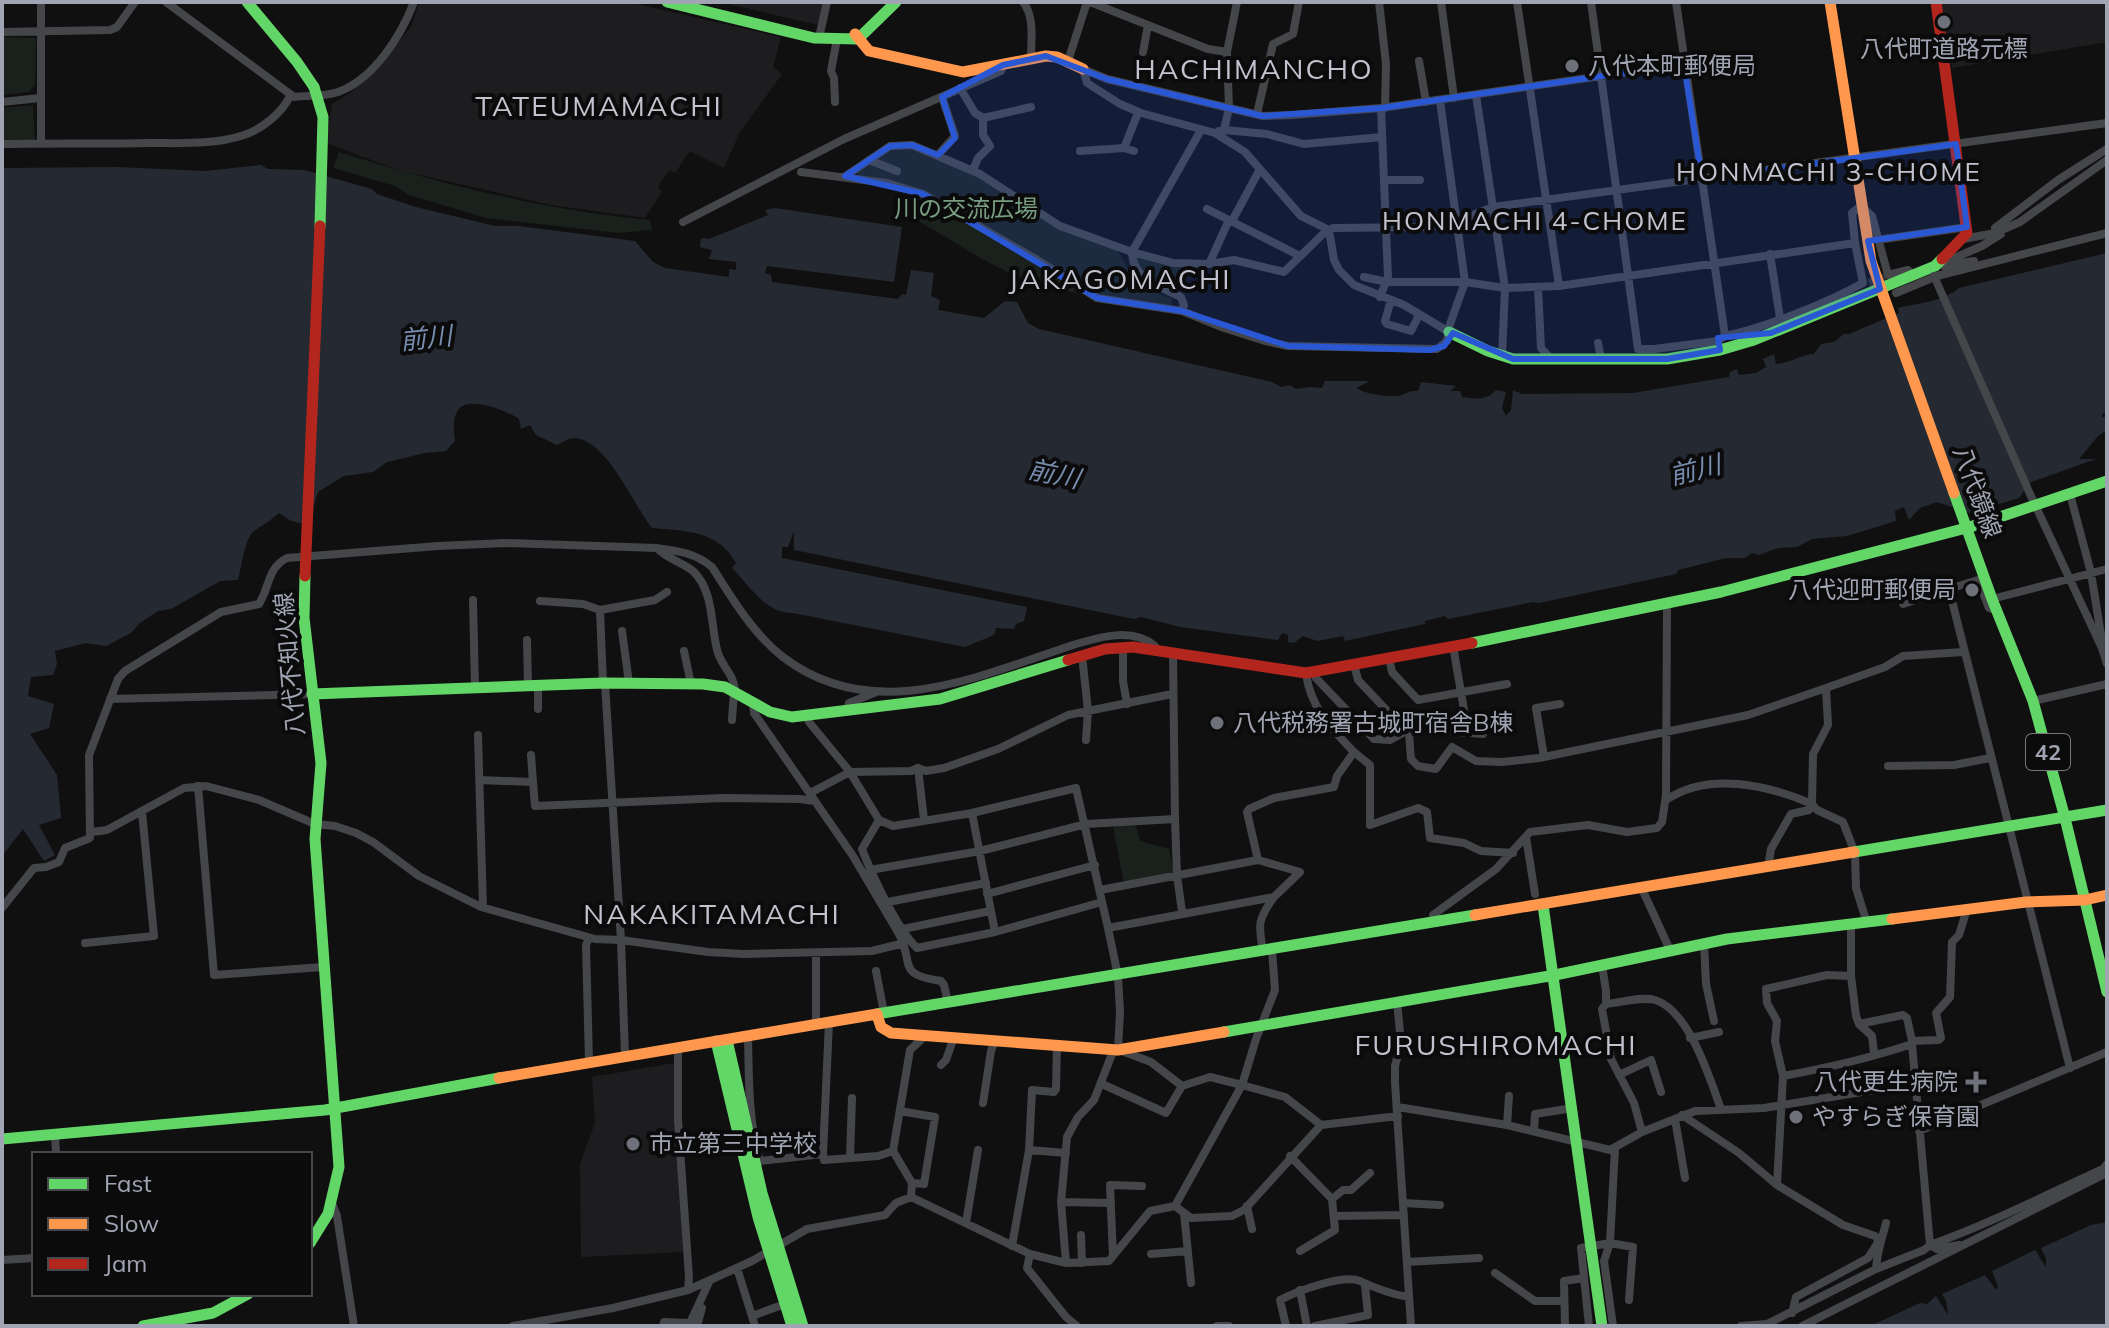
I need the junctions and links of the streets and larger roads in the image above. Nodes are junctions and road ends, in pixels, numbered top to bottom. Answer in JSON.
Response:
{"nodes":[{"id":1,"x":41,"y":2,"type":"edge"},
{"id":2,"x":135,"y":2,"type":"edge"},
{"id":3,"x":166,"y":2,"type":"edge"},
{"id":4,"x":247,"y":2,"type":"edge"},
{"id":5,"x":414,"y":2,"type":"edge"},
{"id":6,"x":667,"y":2,"type":"edge"},
{"id":7,"x":687,"y":2,"type":"edge"},
{"id":8,"x":827,"y":2,"type":"edge"},
{"id":9,"x":886,"y":2,"type":"edge"},
{"id":10,"x":896,"y":2,"type":"edge"},
{"id":11,"x":1023,"y":2,"type":"edge"},
{"id":12,"x":1088,"y":2,"type":"edge"},
{"id":13,"x":1237,"y":2,"type":"edge"},
{"id":14,"x":1299,"y":2,"type":"edge"},
{"id":15,"x":1379,"y":2,"type":"edge"},
{"id":16,"x":1441,"y":2,"type":"edge"},
{"id":17,"x":1517,"y":2,"type":"edge"},
{"id":18,"x":1591,"y":2,"type":"edge"},
{"id":19,"x":1676,"y":2,"type":"edge"},
{"id":20,"x":1830,"y":2,"type":"edge"},
{"id":21,"x":1936,"y":2,"type":"edge"},
{"id":22,"x":1148,"y":25,"type":"junction"},
{"id":23,"x":2,"y":32,"type":"edge"},
{"id":24,"x":41,"y":32,"type":"junction"},
{"id":25,"x":820,"y":33,"type":"junction"},
{"id":26,"x":856,"y":35,"type":"junction"},
{"id":27,"x":837,"y":39,"type":"junction"},
{"id":28,"x":1143,"y":52,"type":"dead end"},
{"id":29,"x":1227,"y":52,"type":"junction"},
{"id":30,"x":1031,"y":58,"type":"junction"},
{"id":31,"x":1068,"y":61,"type":"junction"},
{"id":32,"x":1419,"y":61,"type":"dead end"},
{"id":33,"x":1684,"y":64,"type":"junction"},
{"id":34,"x":1003,"y":65,"type":"junction"},
{"id":35,"x":1083,"y":69,"type":"junction"},
{"id":36,"x":1601,"y":76,"type":"junction"},
{"id":37,"x":960,"y":88,"type":"junction"},
{"id":38,"x":1528,"y":88,"type":"junction"},
{"id":39,"x":1476,"y":95,"type":"junction"},
{"id":40,"x":290,"y":96,"type":"junction"},
{"id":41,"x":942,"y":97,"type":"junction"},
{"id":42,"x":40,"y":98,"type":"junction"},
{"id":43,"x":1454,"y":98,"type":"junction"},
{"id":44,"x":1440,"y":101,"type":"junction"},
{"id":45,"x":2,"y":102,"type":"edge"},
{"id":46,"x":835,"y":102,"type":"dead end"},
{"id":47,"x":1426,"y":102,"type":"junction"},
{"id":48,"x":1031,"y":107,"type":"dead end"},
{"id":49,"x":1229,"y":108,"type":"junction"},
{"id":50,"x":1383,"y":108,"type":"junction"},
{"id":51,"x":1138,"y":113,"type":"junction"},
{"id":52,"x":1257,"y":114,"type":"junction"},
{"id":53,"x":983,"y":118,"type":"junction"},
{"id":54,"x":2107,"y":123,"type":"edge"},
{"id":55,"x":1201,"y":130,"type":"junction"},
{"id":56,"x":1219,"y":132,"type":"junction"},
{"id":57,"x":1382,"y":137,"type":"junction"},
{"id":58,"x":2,"y":144,"type":"edge"},
{"id":59,"x":41,"y":144,"type":"junction"},
{"id":60,"x":1956,"y":144,"type":"junction"},
{"id":61,"x":1124,"y":148,"type":"junction"},
{"id":62,"x":2107,"y":149,"type":"edge"},
{"id":63,"x":1080,"y":151,"type":"dead end"},
{"id":64,"x":1134,"y":151,"type":"dead end"},
{"id":65,"x":938,"y":155,"type":"junction"},
{"id":66,"x":1853,"y":159,"type":"junction"},
{"id":67,"x":869,"y":160,"type":"junction"},
{"id":68,"x":2107,"y":160,"type":"edge"},
{"id":69,"x":973,"y":170,"type":"junction"},
{"id":70,"x":897,"y":171,"type":"dead end"},
{"id":71,"x":1259,"y":171,"type":"junction"},
{"id":72,"x":801,"y":172,"type":"dead end"},
{"id":73,"x":841,"y":179,"type":"junction"},
{"id":74,"x":1702,"y":179,"type":"junction"},
{"id":75,"x":1384,"y":180,"type":"junction"},
{"id":76,"x":1420,"y":180,"type":"dead end"},
{"id":77,"x":1617,"y":190,"type":"junction"},
{"id":78,"x":1545,"y":200,"type":"junction"},
{"id":79,"x":1861,"y":206,"type":"junction"},
{"id":80,"x":1493,"y":207,"type":"junction"},
{"id":81,"x":1207,"y":209,"type":"dead end"},
{"id":82,"x":1231,"y":221,"type":"junction"},
{"id":83,"x":683,"y":222,"type":"dead end"},
{"id":84,"x":1456,"y":222,"type":"junction"},
{"id":85,"x":2014,"y":225,"type":"junction"},
{"id":86,"x":1387,"y":228,"type":"junction"},
{"id":87,"x":1329,"y":230,"type":"junction"},
{"id":88,"x":1966,"y":233,"type":"junction"},
{"id":89,"x":2107,"y":233,"type":"edge"},
{"id":90,"x":1877,"y":240,"type":"junction"},
{"id":91,"x":1855,"y":243,"type":"junction"},
{"id":92,"x":1132,"y":252,"type":"junction"},
{"id":93,"x":1770,"y":254,"type":"junction"},
{"id":94,"x":1300,"y":256,"type":"junction"},
{"id":95,"x":1976,"y":261,"type":"dead end"},
{"id":96,"x":1714,"y":262,"type":"junction"},
{"id":97,"x":1209,"y":264,"type":"junction"},
{"id":98,"x":1933,"y":270,"type":"junction"},
{"id":99,"x":1629,"y":276,"type":"junction"},
{"id":100,"x":1364,"y":277,"type":"dead end"},
{"id":101,"x":1387,"y":282,"type":"junction"},
{"id":102,"x":1465,"y":282,"type":"junction"},
{"id":103,"x":1878,"y":284,"type":"junction"},
{"id":104,"x":1559,"y":286,"type":"junction"},
{"id":105,"x":1538,"y":287,"type":"junction"},
{"id":106,"x":1505,"y":288,"type":"junction"},
{"id":107,"x":1896,"y":293,"type":"dead end"},
{"id":108,"x":1380,"y":297,"type":"junction"},
{"id":109,"x":1391,"y":300,"type":"junction"},
{"id":110,"x":1182,"y":311,"type":"junction"},
{"id":111,"x":1419,"y":315,"type":"junction"},
{"id":112,"x":1780,"y":318,"type":"junction"},
{"id":113,"x":1449,"y":332,"type":"junction"},
{"id":114,"x":1743,"y":333,"type":"junction"},
{"id":115,"x":1771,"y":333,"type":"junction"},
{"id":116,"x":1721,"y":342,"type":"junction"},
{"id":117,"x":1598,"y":343,"type":"dead end"},
{"id":118,"x":1502,"y":356,"type":"junction"},
{"id":119,"x":1601,"y":359,"type":"junction"},
{"id":120,"x":1552,"y":360,"type":"junction"},
{"id":121,"x":2107,"y":481,"type":"edge"},
{"id":122,"x":2070,"y":494,"type":"junction"},
{"id":123,"x":2038,"y":506,"type":"junction"},
{"id":124,"x":1965,"y":524,"type":"junction"},
{"id":125,"x":657,"y":548,"type":"junction"},
{"id":126,"x":2107,"y":569,"type":"edge"},
{"id":127,"x":2091,"y":573,"type":"junction"},
{"id":128,"x":2070,"y":579,"type":"junction"},
{"id":129,"x":1949,"y":589,"type":"junction"},
{"id":130,"x":667,"y":592,"type":"dead end"},
{"id":131,"x":473,"y":600,"type":"dead end"},
{"id":132,"x":540,"y":601,"type":"dead end"},
{"id":133,"x":1903,"y":604,"type":"dead end"},
{"id":134,"x":1667,"y":605,"type":"junction"},
{"id":135,"x":1994,"y":605,"type":"junction"},
{"id":136,"x":600,"y":610,"type":"junction"},
{"id":137,"x":622,"y":631,"type":"dead end"},
{"id":138,"x":527,"y":640,"type":"dead end"},
{"id":139,"x":1453,"y":646,"type":"junction"},
{"id":140,"x":1123,"y":647,"type":"junction"},
{"id":141,"x":2102,"y":648,"type":"junction"},
{"id":142,"x":1155,"y":650,"type":"junction"},
{"id":143,"x":684,"y":651,"type":"dead end"},
{"id":144,"x":1963,"y":652,"type":"junction"},
{"id":145,"x":1173,"y":653,"type":"junction"},
{"id":146,"x":1082,"y":655,"type":"junction"},
{"id":147,"x":1389,"y":658,"type":"junction"},
{"id":148,"x":1354,"y":664,"type":"junction"},
{"id":149,"x":2107,"y":664,"type":"edge"},
{"id":150,"x":1310,"y":672,"type":"junction"},
{"id":151,"x":604,"y":683,"type":"junction"},
{"id":152,"x":629,"y":683,"type":"junction"},
{"id":153,"x":691,"y":684,"type":"junction"},
{"id":154,"x":1507,"y":684,"type":"dead end"},
{"id":155,"x":2107,"y":684,"type":"edge"},
{"id":156,"x":533,"y":686,"type":"junction"},
{"id":157,"x":475,"y":688,"type":"junction"},
{"id":158,"x":1826,"y":688,"type":"junction"},
{"id":159,"x":734,"y":692,"type":"junction"},
{"id":160,"x":1461,"y":692,"type":"junction"},
{"id":161,"x":875,"y":693,"type":"junction"},
{"id":162,"x":312,"y":694,"type":"junction"},
{"id":163,"x":1172,"y":694,"type":"junction"},
{"id":164,"x":110,"y":699,"type":"junction"},
{"id":165,"x":2033,"y":701,"type":"junction"},
{"id":166,"x":753,"y":703,"type":"junction"},
{"id":167,"x":1127,"y":704,"type":"junction"},
{"id":168,"x":1560,"y":704,"type":"dead end"},
{"id":169,"x":538,"y":709,"type":"dead end"},
{"id":170,"x":847,"y":711,"type":"junction"},
{"id":171,"x":1088,"y":711,"type":"junction"},
{"id":172,"x":807,"y":716,"type":"junction"},
{"id":173,"x":732,"y":720,"type":"dead end"},
{"id":174,"x":1406,"y":731,"type":"junction"},
{"id":175,"x":1446,"y":731,"type":"dead end"},
{"id":176,"x":1468,"y":733,"type":"junction"},
{"id":177,"x":1483,"y":734,"type":"dead end"},
{"id":178,"x":1667,"y":734,"type":"junction"},
{"id":179,"x":478,"y":735,"type":"dead end"},
{"id":180,"x":1086,"y":740,"type":"dead end"},
{"id":181,"x":1354,"y":752,"type":"junction"},
{"id":182,"x":531,"y":755,"type":"dead end"},
{"id":183,"x":1544,"y":757,"type":"junction"},
{"id":184,"x":1990,"y":758,"type":"junction"},
{"id":185,"x":1888,"y":766,"type":"dead end"},
{"id":186,"x":918,"y":768,"type":"junction"},
{"id":187,"x":850,"y":772,"type":"junction"},
{"id":188,"x":480,"y":780,"type":"junction"},
{"id":189,"x":533,"y":782,"type":"junction"},
{"id":190,"x":198,"y":786,"type":"junction"},
{"id":191,"x":813,"y":797,"type":"junction"},
{"id":192,"x":1666,"y":800,"type":"junction"},
{"id":193,"x":612,"y":803,"type":"junction"},
{"id":194,"x":1812,"y":804,"type":"junction"},
{"id":195,"x":2107,"y":810,"type":"edge"},
{"id":196,"x":142,"y":812,"type":"junction"},
{"id":197,"x":972,"y":813,"type":"junction"},
{"id":198,"x":2065,"y":818,"type":"junction"},
{"id":199,"x":1175,"y":819,"type":"junction"},
{"id":200,"x":879,"y":820,"type":"junction"},
{"id":201,"x":924,"y":820,"type":"junction"},
{"id":202,"x":315,"y":824,"type":"junction"},
{"id":203,"x":1086,"y":824,"type":"junction"},
{"id":204,"x":2008,"y":828,"type":"junction"},
{"id":205,"x":99,"y":832,"type":"junction"},
{"id":206,"x":1526,"y":837,"type":"junction"},
{"id":207,"x":980,"y":851,"type":"junction"},
{"id":208,"x":1513,"y":853,"type":"junction"},
{"id":209,"x":1855,"y":853,"type":"junction"},
{"id":210,"x":1258,"y":860,"type":"junction"},
{"id":211,"x":1095,"y":865,"type":"junction"},
{"id":212,"x":1768,"y":867,"type":"junction"},
{"id":213,"x":870,"y":870,"type":"junction"},
{"id":214,"x":1177,"y":875,"type":"junction"},
{"id":215,"x":986,"y":883,"type":"junction"},
{"id":216,"x":1642,"y":889,"type":"junction"},
{"id":217,"x":1100,"y":890,"type":"junction"},
{"id":218,"x":987,"y":894,"type":"junction"},
{"id":219,"x":1535,"y":894,"type":"dead end"},
{"id":220,"x":2107,"y":895,"type":"edge"},
{"id":221,"x":1274,"y":897,"type":"junction"},
{"id":222,"x":2085,"y":900,"type":"junction"},
{"id":223,"x":888,"y":902,"type":"junction"},
{"id":224,"x":1102,"y":902,"type":"junction"},
{"id":225,"x":2026,"y":902,"type":"junction"},
{"id":226,"x":1543,"y":905,"type":"junction"},
{"id":227,"x":483,"y":907,"type":"junction"},
{"id":228,"x":2,"y":908,"type":"edge"},
{"id":229,"x":1967,"y":909,"type":"junction"},
{"id":230,"x":990,"y":911,"type":"junction"},
{"id":231,"x":1182,"y":912,"type":"junction"},
{"id":232,"x":1435,"y":923,"type":"junction"},
{"id":233,"x":1867,"y":923,"type":"junction"},
{"id":234,"x":1851,"y":925,"type":"junction"},
{"id":235,"x":1108,"y":928,"type":"junction"},
{"id":236,"x":903,"y":929,"type":"junction"},
{"id":237,"x":995,"y":932,"type":"junction"},
{"id":238,"x":589,"y":938,"type":"junction"},
{"id":239,"x":621,"y":940,"type":"junction"},
{"id":240,"x":85,"y":943,"type":"dead end"},
{"id":241,"x":904,"y":943,"type":"junction"},
{"id":242,"x":1704,"y":943,"type":"junction"},
{"id":243,"x":1268,"y":950,"type":"junction"},
{"id":244,"x":1670,"y":950,"type":"junction"},
{"id":245,"x":816,"y":953,"type":"junction"},
{"id":246,"x":1602,"y":965,"type":"junction"},
{"id":247,"x":323,"y":967,"type":"junction"},
{"id":248,"x":876,"y":971,"type":"dead end"},
{"id":249,"x":1555,"y":975,"type":"junction"},
{"id":250,"x":1118,"y":976,"type":"junction"},
{"id":251,"x":1851,"y":976,"type":"junction"},
{"id":252,"x":2107,"y":992,"type":"edge"},
{"id":253,"x":1397,"y":1001,"type":"junction"},
{"id":254,"x":948,"y":1002,"type":"junction"},
{"id":255,"x":1606,"y":1004,"type":"junction"},
{"id":256,"x":880,"y":1014,"type":"junction"},
{"id":257,"x":1714,"y":1021,"type":"dead end"},
{"id":258,"x":829,"y":1022,"type":"junction"},
{"id":259,"x":1262,"y":1023,"type":"junction"},
{"id":260,"x":1859,"y":1024,"type":"junction"},
{"id":261,"x":816,"y":1025,"type":"junction"},
{"id":262,"x":1719,"y":1032,"type":"dead end"},
{"id":263,"x":926,"y":1035,"type":"junction"},
{"id":264,"x":748,"y":1036,"type":"junction"},
{"id":265,"x":954,"y":1037,"type":"junction"},
{"id":266,"x":1690,"y":1038,"type":"junction"},
{"id":267,"x":721,"y":1040,"type":"junction"},
{"id":268,"x":995,"y":1040,"type":"junction"},
{"id":269,"x":1912,"y":1043,"type":"junction"},
{"id":270,"x":1057,"y":1044,"type":"junction"},
{"id":271,"x":678,"y":1048,"type":"junction"},
{"id":272,"x":1118,"y":1050,"type":"junction"},
{"id":273,"x":2107,"y":1052,"type":"edge"},
{"id":274,"x":1874,"y":1053,"type":"junction"},
{"id":275,"x":625,"y":1056,"type":"junction"},
{"id":276,"x":589,"y":1062,"type":"junction"},
{"id":277,"x":941,"y":1065,"type":"dead end"},
{"id":278,"x":2070,"y":1068,"type":"junction"},
{"id":279,"x":1619,"y":1075,"type":"junction"},
{"id":280,"x":1783,"y":1076,"type":"junction"},
{"id":281,"x":1102,"y":1084,"type":"junction"},
{"id":282,"x":1242,"y":1085,"type":"junction"},
{"id":283,"x":1182,"y":1086,"type":"junction"},
{"id":284,"x":1874,"y":1090,"type":"dead end"},
{"id":285,"x":1661,"y":1092,"type":"dead end"},
{"id":286,"x":1509,"y":1096,"type":"dead end"},
{"id":287,"x":852,"y":1098,"type":"dead end"},
{"id":288,"x":983,"y":1103,"type":"dead end"},
{"id":289,"x":1780,"y":1104,"type":"junction"},
{"id":290,"x":336,"y":1107,"type":"junction"},
{"id":291,"x":1573,"y":1108,"type":"junction"},
{"id":292,"x":1721,"y":1109,"type":"junction"},
{"id":293,"x":900,"y":1111,"type":"junction"},
{"id":294,"x":1398,"y":1112,"type":"junction"},
{"id":295,"x":1679,"y":1117,"type":"junction"},
{"id":296,"x":1321,"y":1125,"type":"junction"},
{"id":297,"x":1507,"y":1125,"type":"junction"},
{"id":298,"x":1534,"y":1131,"type":"junction"},
{"id":299,"x":1919,"y":1131,"type":"junction"},
{"id":300,"x":1642,"y":1132,"type":"junction"},
{"id":301,"x":55,"y":1134,"type":"junction"},
{"id":302,"x":751,"y":1137,"type":"junction"},
{"id":303,"x":2,"y":1139,"type":"edge"},
{"id":304,"x":1578,"y":1143,"type":"junction"},
{"id":305,"x":1615,"y":1148,"type":"junction"},
{"id":306,"x":978,"y":1150,"type":"dead end"},
{"id":307,"x":1029,"y":1150,"type":"junction"},
{"id":308,"x":893,"y":1151,"type":"junction"},
{"id":309,"x":56,"y":1152,"type":"edge"},
{"id":310,"x":1066,"y":1153,"type":"junction"},
{"id":311,"x":823,"y":1154,"type":"junction"},
{"id":312,"x":1290,"y":1156,"type":"junction"},
{"id":313,"x":850,"y":1157,"type":"junction"},
{"id":314,"x":757,"y":1162,"type":"junction"},
{"id":315,"x":2107,"y":1164,"type":"edge"},
{"id":316,"x":1370,"y":1173,"type":"dead end"},
{"id":317,"x":2107,"y":1173,"type":"edge"},
{"id":318,"x":1685,"y":1178,"type":"dead end"},
{"id":319,"x":912,"y":1183,"type":"junction"},
{"id":320,"x":1777,"y":1185,"type":"junction"},
{"id":321,"x":1142,"y":1186,"type":"dead end"},
{"id":322,"x":911,"y":1197,"type":"junction"},
{"id":323,"x":1332,"y":1199,"type":"junction"},
{"id":324,"x":1061,"y":1202,"type":"junction"},
{"id":325,"x":332,"y":1203,"type":"junction"},
{"id":326,"x":1111,"y":1203,"type":"junction"},
{"id":327,"x":1403,"y":1203,"type":"junction"},
{"id":328,"x":1440,"y":1205,"type":"dead end"},
{"id":329,"x":1175,"y":1206,"type":"junction"},
{"id":330,"x":1247,"y":1206,"type":"junction"},
{"id":331,"x":1184,"y":1213,"type":"junction"},
{"id":332,"x":1404,"y":1215,"type":"junction"},
{"id":333,"x":1335,"y":1216,"type":"junction"},
{"id":334,"x":966,"y":1223,"type":"junction"},
{"id":335,"x":1886,"y":1223,"type":"dead end"},
{"id":336,"x":1984,"y":1224,"type":"junction"},
{"id":337,"x":1252,"y":1229,"type":"dead end"},
{"id":338,"x":314,"y":1232,"type":"edge"},
{"id":339,"x":1081,"y":1235,"type":"dead end"},
{"id":340,"x":1879,"y":1241,"type":"junction"},
{"id":341,"x":1610,"y":1243,"type":"junction"},
{"id":342,"x":1930,"y":1245,"type":"junction"},
{"id":343,"x":1960,"y":1245,"type":"junction"},
{"id":344,"x":1012,"y":1246,"type":"junction"},
{"id":345,"x":1592,"y":1246,"type":"junction"},
{"id":346,"x":773,"y":1249,"type":"junction"},
{"id":347,"x":1188,"y":1251,"type":"junction"},
{"id":348,"x":1300,"y":1251,"type":"dead end"},
{"id":349,"x":1030,"y":1254,"type":"junction"},
{"id":350,"x":1151,"y":1254,"type":"dead end"},
{"id":351,"x":1113,"y":1256,"type":"junction"},
{"id":352,"x":32,"y":1258,"type":"edge"},
{"id":353,"x":1479,"y":1258,"type":"dead end"},
{"id":354,"x":2,"y":1260,"type":"edge"},
{"id":355,"x":1407,"y":1262,"type":"junction"},
{"id":356,"x":1066,"y":1263,"type":"junction"},
{"id":357,"x":1082,"y":1263,"type":"junction"},
{"id":358,"x":1856,"y":1263,"type":"junction"},
{"id":359,"x":1876,"y":1266,"type":"junction"},
{"id":360,"x":737,"y":1268,"type":"junction"},
{"id":361,"x":1495,"y":1273,"type":"dead end"},
{"id":362,"x":1584,"y":1278,"type":"junction"},
{"id":363,"x":709,"y":1282,"type":"junction"},
{"id":364,"x":1191,"y":1283,"type":"dead end"},
{"id":365,"x":1365,"y":1285,"type":"junction"},
{"id":366,"x":688,"y":1290,"type":"junction"},
{"id":367,"x":1300,"y":1290,"type":"junction"},
{"id":368,"x":245,"y":1296,"type":"edge"},
{"id":369,"x":1408,"y":1297,"type":"junction"},
{"id":370,"x":1629,"y":1300,"type":"dead end"},
{"id":371,"x":1564,"y":1301,"type":"junction"},
{"id":372,"x":700,"y":1304,"type":"junction"},
{"id":373,"x":785,"y":1304,"type":"junction"},
{"id":374,"x":1792,"y":1313,"type":"junction"},
{"id":375,"x":752,"y":1316,"type":"junction"},
{"id":376,"x":203,"y":1321,"type":"edge"},
{"id":377,"x":1346,"y":1324,"type":"edge"},
{"id":378,"x":1765,"y":1325,"type":"edge"},
{"id":379,"x":143,"y":1326,"type":"edge"},
{"id":380,"x":354,"y":1326,"type":"edge"},
{"id":381,"x":513,"y":1326,"type":"edge"},
{"id":382,"x":663,"y":1326,"type":"edge"},
{"id":383,"x":697,"y":1326,"type":"edge"},
{"id":384,"x":755,"y":1326,"type":"edge"},
{"id":385,"x":792,"y":1326,"type":"edge"},
{"id":386,"x":803,"y":1326,"type":"edge"},
{"id":387,"x":1077,"y":1326,"type":"edge"},
{"id":388,"x":1217,"y":1326,"type":"edge"},
{"id":389,"x":1229,"y":1326,"type":"edge"},
{"id":390,"x":1286,"y":1326,"type":"edge"},
{"id":391,"x":1307,"y":1326,"type":"edge"},
{"id":392,"x":1315,"y":1326,"type":"edge"},
{"id":393,"x":1411,"y":1326,"type":"edge"},
{"id":394,"x":1565,"y":1326,"type":"edge"},
{"id":395,"x":1589,"y":1326,"type":"edge"},
{"id":396,"x":1602,"y":1326,"type":"edge"},
{"id":397,"x":1613,"y":1326,"type":"edge"},
{"id":398,"x":1741,"y":1326,"type":"edge"},
{"id":399,"x":1802,"y":1326,"type":"edge"}],
"edges":[{"from":1,"to":24,"type":"street"},
{"from":2,"to":24,"type":"street"},
{"from":3,"to":40,"type":"street"},
{"from":4,"to":162,"type":"street","name":"八代不知火線","bridge":true},
{"from":5,"to":40,"type":"street"},
{"from":6,"to":27,"type":"street"},
{"from":7,"to":25,"type":"street"},
{"from":8,"to":25,"type":"street"},
{"from":9,"to":26,"type":"street"},
{"from":10,"to":26,"type":"street"},
{"from":11,"to":30,"type":"street"},
{"from":12,"to":22,"type":"street"},
{"from":12,"to":31,"type":"street"},
{"from":13,"to":29,"type":"street"},
{"from":14,"to":52,"type":"street"},
{"from":15,"to":50,"type":"street"},
{"from":16,"to":43,"type":"street"},
{"from":17,"to":38,"type":"street"},
{"from":18,"to":36,"type":"street"},
{"from":19,"to":33,"type":"street"},
{"from":20,"to":66,"type":"street","name":"八代鏡線","number":"42"},
{"from":21,"to":60,"type":"street"},
{"from":22,"to":28,"type":"street"},
{"from":22,"to":29,"type":"street"},
{"from":23,"to":24,"type":"street"},
{"from":24,"to":42,"type":"street"},
{"from":25,"to":26,"type":"street"},
{"from":26,"to":27,"type":"street"},
{"from":26,"to":34,"type":"street"},
{"from":27,"to":46,"type":"street"},
{"from":29,"to":49,"type":"street"},
{"from":30,"to":31,"type":"street"},
{"from":30,"to":34,"type":"street"},
{"from":31,"to":35,"type":"street"},
{"from":32,"to":47,"type":"street"},
{"from":33,"to":36,"type":"street"},
{"from":33,"to":74,"type":"street"},
{"from":34,"to":37,"type":"street"},
{"from":35,"to":49,"type":"street"},
{"from":35,"to":51,"type":"street"},
{"from":36,"to":38,"type":"street"},
{"from":36,"to":77,"type":"street"},
{"from":37,"to":41,"type":"street"},
{"from":37,"to":53,"type":"street"},
{"from":38,"to":39,"type":"street"},
{"from":38,"to":78,"type":"street"},
{"from":39,"to":43,"type":"street"},
{"from":39,"to":80,"type":"street"},
{"from":40,"to":59,"type":"street"},
{"from":41,"to":65,"type":"street"},
{"from":41,"to":83,"type":"street"},
{"from":42,"to":45,"type":"street"},
{"from":42,"to":59,"type":"street"},
{"from":43,"to":44,"type":"street"},
{"from":44,"to":47,"type":"street"},
{"from":44,"to":84,"type":"street"},
{"from":47,"to":50,"type":"street"},
{"from":48,"to":53,"type":"street"},
{"from":49,"to":52,"type":"street"},
{"from":49,"to":56,"type":"street"},
{"from":50,"to":52,"type":"street"},
{"from":50,"to":57,"type":"street"},
{"from":51,"to":55,"type":"street"},
{"from":51,"to":61,"type":"street"},
{"from":53,"to":69,"type":"street"},
{"from":54,"to":60,"type":"street"},
{"from":55,"to":56,"type":"street"},
{"from":55,"to":92,"type":"street"},
{"from":56,"to":57,"type":"street"},
{"from":56,"to":71,"type":"street"},
{"from":57,"to":75,"type":"street"},
{"from":58,"to":59,"type":"street"},
{"from":60,"to":66,"type":"street"},
{"from":60,"to":88,"type":"street"},
{"from":61,"to":63,"type":"street"},
{"from":61,"to":64,"type":"street"},
{"from":62,"to":88,"type":"street"},
{"from":65,"to":67,"type":"street"},
{"from":65,"to":69,"type":"street"},
{"from":66,"to":74,"type":"street"},
{"from":66,"to":79,"type":"street","name":"八代鏡線","number":"42"},
{"from":67,"to":70,"type":"street"},
{"from":67,"to":73,"type":"street"},
{"from":68,"to":85,"type":"street"},
{"from":69,"to":92,"type":"street"},
{"from":71,"to":82,"type":"street"},
{"from":71,"to":87,"type":"street"},
{"from":72,"to":73,"type":"street"},
{"from":73,"to":110,"type":"street"},
{"from":74,"to":77,"type":"street"},
{"from":74,"to":96,"type":"street"},
{"from":75,"to":76,"type":"street"},
{"from":75,"to":86,"type":"street"},
{"from":77,"to":78,"type":"street"},
{"from":77,"to":99,"type":"street"},
{"from":78,"to":80,"type":"street"},
{"from":78,"to":104,"type":"street"},
{"from":79,"to":90,"type":"street"},
{"from":79,"to":91,"type":"street"},
{"from":79,"to":103,"type":"street","name":"八代鏡線","number":"42"},
{"from":80,"to":84,"type":"street"},
{"from":80,"to":106,"type":"street"},
{"from":81,"to":82,"type":"street"},
{"from":82,"to":94,"type":"street"},
{"from":82,"to":97,"type":"street"},
{"from":84,"to":86,"type":"street"},
{"from":84,"to":102,"type":"street"},
{"from":85,"to":88,"type":"street"},
{"from":85,"to":98,"type":"street"},
{"from":86,"to":87,"type":"street"},
{"from":86,"to":101,"type":"street"},
{"from":87,"to":94,"type":"street"},
{"from":87,"to":108,"type":"street"},
{"from":88,"to":90,"type":"street"},
{"from":88,"to":98,"type":"street"},
{"from":89,"to":107,"type":"street"},
{"from":90,"to":103,"type":"street"},
{"from":91,"to":93,"type":"street"},
{"from":91,"to":103,"type":"street"},
{"from":92,"to":97,"type":"street"},
{"from":92,"to":110,"type":"street"},
{"from":93,"to":96,"type":"street"},
{"from":93,"to":112,"type":"street"},
{"from":94,"to":97,"type":"street"},
{"from":95,"to":98,"type":"street"},
{"from":96,"to":99,"type":"street"},
{"from":96,"to":116,"type":"street"},
{"from":98,"to":103,"type":"street"},
{"from":98,"to":123,"type":"street","bridge":true},
{"from":99,"to":104,"type":"street"},
{"from":99,"to":116,"type":"street"},
{"from":100,"to":101,"type":"street"},
{"from":101,"to":102,"type":"street"},
{"from":101,"to":108,"type":"street"},
{"from":102,"to":106,"type":"street"},
{"from":102,"to":113,"type":"street"},
{"from":103,"to":112,"type":"street"},
{"from":103,"to":115,"type":"street"},
{"from":103,"to":124,"type":"street","name":"八代鏡線","number":"42"},
{"from":104,"to":105,"type":"street"},
{"from":105,"to":106,"type":"street"},
{"from":105,"to":120,"type":"street"},
{"from":106,"to":118,"type":"street"},
{"from":108,"to":109,"type":"street"},
{"from":109,"to":111,"type":"street"},
{"from":109,"to":111,"type":"street"},
{"from":110,"to":113,"type":"street"},
{"from":111,"to":113,"type":"street"},
{"from":112,"to":114,"type":"street"},
{"from":113,"to":118,"type":"street"},
{"from":114,"to":115,"type":"street"},
{"from":114,"to":116,"type":"street"},
{"from":115,"to":116,"type":"street"},
{"from":116,"to":119,"type":"street"},
{"from":117,"to":119,"type":"street"},
{"from":118,"to":120,"type":"street"},
{"from":119,"to":120,"type":"street"},
{"from":121,"to":122,"type":"street"},
{"from":122,"to":123,"type":"street"},
{"from":122,"to":127,"type":"street"},
{"from":123,"to":124,"type":"street"},
{"from":123,"to":128,"type":"street"},
{"from":124,"to":134,"type":"street"},
{"from":124,"to":135,"type":"street","name":"八代鏡線","number":"42"},
{"from":125,"to":159,"type":"street"},
{"from":125,"to":161,"type":"street"},
{"from":125,"to":164,"type":"street"},
{"from":126,"to":127,"type":"street"},
{"from":127,"to":128,"type":"street"},
{"from":127,"to":141,"type":"street"},
{"from":128,"to":135,"type":"street"},
{"from":128,"to":141,"type":"street"},
{"from":129,"to":133,"type":"street"},
{"from":129,"to":135,"type":"street"},
{"from":129,"to":144,"type":"street"},
{"from":130,"to":136,"type":"street"},
{"from":131,"to":157,"type":"street"},
{"from":132,"to":136,"type":"street"},
{"from":134,"to":139,"type":"street"},
{"from":134,"to":178,"type":"street"},
{"from":135,"to":165,"type":"street","name":"八代鏡線","number":"42"},
{"from":136,"to":151,"type":"street"},
{"from":137,"to":152,"type":"street"},
{"from":138,"to":156,"type":"street"},
{"from":139,"to":147,"type":"street"},
{"from":139,"to":160,"type":"street"},
{"from":140,"to":142,"type":"street"},
{"from":140,"to":146,"type":"street"},
{"from":140,"to":167,"type":"street"},
{"from":141,"to":149,"type":"street"},
{"from":142,"to":145,"type":"street"},
{"from":142,"to":161,"type":"street"},
{"from":143,"to":153,"type":"street"},
{"from":144,"to":158,"type":"street"},
{"from":144,"to":184,"type":"street"},
{"from":145,"to":150,"type":"street"},
{"from":145,"to":163,"type":"street"},
{"from":146,"to":170,"type":"street"},
{"from":146,"to":171,"type":"street"},
{"from":147,"to":148,"type":"street"},
{"from":147,"to":160,"type":"street"},
{"from":148,"to":150,"type":"street"},
{"from":148,"to":174,"type":"street"},
{"from":150,"to":174,"type":"street"},
{"from":150,"to":181,"type":"street"},
{"from":151,"to":152,"type":"street"},
{"from":151,"to":156,"type":"street"},
{"from":151,"to":193,"type":"street"},
{"from":152,"to":153,"type":"street"},
{"from":153,"to":159,"type":"street"},
{"from":154,"to":160,"type":"street"},
{"from":155,"to":165,"type":"street"},
{"from":156,"to":157,"type":"street"},
{"from":156,"to":169,"type":"street"},
{"from":157,"to":162,"type":"street"},
{"from":158,"to":178,"type":"street"},
{"from":158,"to":194,"type":"street"},
{"from":159,"to":166,"type":"street"},
{"from":159,"to":173,"type":"street"},
{"from":160,"to":176,"type":"street"},
{"from":161,"to":170,"type":"street"},
{"from":162,"to":164,"type":"street"},
{"from":162,"to":202,"type":"street","name":"八代不知火線"},
{"from":163,"to":167,"type":"street"},
{"from":163,"to":199,"type":"street"},
{"from":164,"to":205,"type":"street"},
{"from":165,"to":198,"type":"street","name":"八代鏡線","number":"42"},
{"from":166,"to":172,"type":"street"},
{"from":166,"to":191,"type":"street"},
{"from":167,"to":171,"type":"street"},
{"from":168,"to":183,"type":"street"},
{"from":170,"to":172,"type":"street"},
{"from":171,"to":180,"type":"street"},
{"from":171,"to":186,"type":"street"},
{"from":172,"to":187,"type":"street"},
{"from":174,"to":183,"type":"street"},
{"from":175,"to":176,"type":"street"},
{"from":176,"to":177,"type":"street"},
{"from":178,"to":183,"type":"street"},
{"from":178,"to":192,"type":"street"},
{"from":179,"to":188,"type":"street"},
{"from":181,"to":208,"type":"street"},
{"from":181,"to":210,"type":"street"},
{"from":182,"to":189,"type":"street"},
{"from":184,"to":185,"type":"street"},
{"from":184,"to":204,"type":"street"},
{"from":186,"to":187,"type":"street"},
{"from":186,"to":201,"type":"street"},
{"from":187,"to":191,"type":"street"},
{"from":187,"to":200,"type":"street"},
{"from":188,"to":189,"type":"street"},
{"from":188,"to":227,"type":"street"},
{"from":189,"to":193,"type":"street"},
{"from":190,"to":196,"type":"street"},
{"from":190,"to":202,"type":"street"},
{"from":190,"to":247,"type":"street"},
{"from":191,"to":193,"type":"street"},
{"from":191,"to":241,"type":"street"},
{"from":192,"to":194,"type":"street"},
{"from":192,"to":206,"type":"street"},
{"from":193,"to":239,"type":"street"},
{"from":194,"to":209,"type":"street"},
{"from":194,"to":212,"type":"street"},
{"from":195,"to":198,"type":"street"},
{"from":196,"to":205,"type":"street"},
{"from":196,"to":240,"type":"street"},
{"from":197,"to":201,"type":"street"},
{"from":197,"to":203,"type":"street"},
{"from":197,"to":207,"type":"street"},
{"from":198,"to":204,"type":"street"},
{"from":198,"to":222,"type":"street","name":"八代鏡線","number":"42"},
{"from":199,"to":203,"type":"street"},
{"from":199,"to":214,"type":"street"},
{"from":200,"to":201,"type":"street"},
{"from":200,"to":213,"type":"street"},
{"from":202,"to":227,"type":"street"},
{"from":202,"to":247,"type":"street","name":"八代不知火線"},
{"from":203,"to":207,"type":"street"},
{"from":203,"to":211,"type":"street"},
{"from":204,"to":209,"type":"street"},
{"from":204,"to":225,"type":"street"},
{"from":205,"to":228,"type":"street"},
{"from":206,"to":208,"type":"street"},
{"from":206,"to":219,"type":"street"},
{"from":207,"to":213,"type":"street"},
{"from":207,"to":215,"type":"street"},
{"from":208,"to":232,"type":"street"},
{"from":209,"to":212,"type":"street"},
{"from":209,"to":233,"type":"street"},
{"from":210,"to":214,"type":"street"},
{"from":210,"to":221,"type":"street"},
{"from":211,"to":217,"type":"street"},
{"from":211,"to":218,"type":"street"},
{"from":212,"to":216,"type":"street"},
{"from":213,"to":223,"type":"street"},
{"from":214,"to":217,"type":"street"},
{"from":214,"to":231,"type":"street"},
{"from":215,"to":218,"type":"street"},
{"from":215,"to":223,"type":"street"},
{"from":216,"to":226,"type":"street"},
{"from":216,"to":244,"type":"street"},
{"from":217,"to":224,"type":"street"},
{"from":218,"to":230,"type":"street"},
{"from":220,"to":222,"type":"street"},
{"from":221,"to":231,"type":"street"},
{"from":221,"to":243,"type":"street"},
{"from":222,"to":225,"type":"street"},
{"from":222,"to":252,"type":"street","name":"八代鏡線","number":"42"},
{"from":223,"to":236,"type":"street"},
{"from":224,"to":235,"type":"street"},
{"from":224,"to":237,"type":"street"},
{"from":225,"to":229,"type":"street"},
{"from":225,"to":278,"type":"street"},
{"from":226,"to":232,"type":"street"},
{"from":226,"to":249,"type":"street"},
{"from":227,"to":238,"type":"street"},
{"from":229,"to":233,"type":"street"},
{"from":229,"to":269,"type":"street"},
{"from":230,"to":236,"type":"street"},
{"from":230,"to":237,"type":"street"},
{"from":231,"to":235,"type":"street"},
{"from":232,"to":243,"type":"street"},
{"from":233,"to":234,"type":"street"},
{"from":234,"to":242,"type":"street"},
{"from":234,"to":251,"type":"street"},
{"from":235,"to":250,"type":"street"},
{"from":236,"to":237,"type":"street"},
{"from":238,"to":239,"type":"street"},
{"from":238,"to":276,"type":"street"},
{"from":239,"to":245,"type":"street"},
{"from":239,"to":275,"type":"street"},
{"from":241,"to":245,"type":"street"},
{"from":241,"to":254,"type":"street"},
{"from":242,"to":244,"type":"street"},
{"from":242,"to":257,"type":"street"},
{"from":243,"to":250,"type":"street"},
{"from":243,"to":259,"type":"street"},
{"from":244,"to":246,"type":"street"},
{"from":245,"to":261,"type":"street"},
{"from":246,"to":249,"type":"street"},
{"from":246,"to":255,"type":"street"},
{"from":247,"to":290,"type":"street","name":"八代不知火線"},
{"from":248,"to":256,"type":"street"},
{"from":249,"to":253,"type":"street"},
{"from":249,"to":291,"type":"street"},
{"from":250,"to":254,"type":"street"},
{"from":250,"to":272,"type":"street"},
{"from":251,"to":260,"type":"street"},
{"from":251,"to":280,"type":"street"},
{"from":253,"to":259,"type":"street"},
{"from":253,"to":294,"type":"street"},
{"from":254,"to":256,"type":"street"},
{"from":255,"to":266,"type":"street"},
{"from":255,"to":279,"type":"street"},
{"from":256,"to":258,"type":"street"},
{"from":256,"to":263,"type":"street"},
{"from":258,"to":261,"type":"street"},
{"from":258,"to":311,"type":"street"},
{"from":259,"to":272,"type":"street"},
{"from":259,"to":282,"type":"street"},
{"from":260,"to":269,"type":"street"},
{"from":260,"to":274,"type":"street"},
{"from":261,"to":264,"type":"street"},
{"from":262,"to":266,"type":"street"},
{"from":263,"to":265,"type":"street"},
{"from":263,"to":293,"type":"street"},
{"from":264,"to":267,"type":"street"},
{"from":264,"to":302,"type":"street"},
{"from":265,"to":268,"type":"street"},
{"from":265,"to":277,"type":"street"},
{"from":266,"to":292,"type":"street"},
{"from":267,"to":271,"type":"street"},
{"from":267,"to":302,"type":"street"},
{"from":267,"to":346,"type":"street"},
{"from":268,"to":270,"type":"street"},
{"from":268,"to":288,"type":"street"},
{"from":269,"to":274,"type":"street"},
{"from":269,"to":299,"type":"street"},
{"from":270,"to":272,"type":"street"},
{"from":270,"to":307,"type":"street"},
{"from":271,"to":275,"type":"street"},
{"from":271,"to":366,"type":"street"},
{"from":272,"to":281,"type":"street"},
{"from":272,"to":283,"type":"street"},
{"from":273,"to":278,"type":"street"},
{"from":274,"to":280,"type":"street"},
{"from":275,"to":276,"type":"street"},
{"from":276,"to":290,"type":"street"},
{"from":278,"to":299,"type":"street"},
{"from":279,"to":285,"type":"street"},
{"from":279,"to":300,"type":"street"},
{"from":280,"to":289,"type":"street"},
{"from":281,"to":283,"type":"street"},
{"from":281,"to":310,"type":"street"},
{"from":282,"to":283,"type":"street"},
{"from":282,"to":296,"type":"street"},
{"from":282,"to":329,"type":"street"},
{"from":284,"to":289,"type":"street"},
{"from":286,"to":297,"type":"street"},
{"from":287,"to":313,"type":"street"},
{"from":289,"to":292,"type":"street"},
{"from":289,"to":320,"type":"street"},
{"from":290,"to":301,"type":"street"},
{"from":290,"to":325,"type":"street","name":"八代不知火線"},
{"from":291,"to":298,"type":"street"},
{"from":291,"to":304,"type":"street"},
{"from":292,"to":295,"type":"street"},
{"from":293,"to":308,"type":"street"},
{"from":293,"to":319,"type":"street"},
{"from":294,"to":296,"type":"street"},
{"from":294,"to":297,"type":"street"},
{"from":294,"to":327,"type":"street"},
{"from":295,"to":300,"type":"street"},
{"from":295,"to":318,"type":"street"},
{"from":295,"to":320,"type":"street"},
{"from":296,"to":312,"type":"street"},
{"from":297,"to":298,"type":"street"},
{"from":298,"to":304,"type":"street"},
{"from":299,"to":342,"type":"street"},
{"from":300,"to":305,"type":"street"},
{"from":301,"to":303,"type":"street"},
{"from":301,"to":309,"type":"street"},
{"from":302,"to":314,"type":"street"},
{"from":304,"to":305,"type":"street"},
{"from":304,"to":345,"type":"street"},
{"from":305,"to":341,"type":"street"},
{"from":306,"to":334,"type":"street"},
{"from":307,"to":310,"type":"street"},
{"from":307,"to":344,"type":"street"},
{"from":308,"to":313,"type":"street"},
{"from":308,"to":319,"type":"street"},
{"from":310,"to":324,"type":"street"},
{"from":311,"to":313,"type":"street"},
{"from":311,"to":314,"type":"street"},
{"from":312,"to":323,"type":"street"},
{"from":312,"to":330,"type":"street"},
{"from":314,"to":346,"type":"street"},
{"from":315,"to":336,"type":"street"},
{"from":316,"to":323,"type":"street"},
{"from":317,"to":343,"type":"street"},
{"from":319,"to":322,"type":"street"},
{"from":320,"to":340,"type":"street"},
{"from":321,"to":326,"type":"street"},
{"from":322,"to":334,"type":"street"},
{"from":322,"to":346,"type":"street"},
{"from":323,"to":333,"type":"street"},
{"from":324,"to":326,"type":"street"},
{"from":324,"to":356,"type":"street"},
{"from":325,"to":338,"type":"street","name":"八代不知火線"},
{"from":325,"to":380,"type":"street"},
{"from":326,"to":351,"type":"street"},
{"from":327,"to":328,"type":"street"},
{"from":327,"to":332,"type":"street"},
{"from":329,"to":331,"type":"street"},
{"from":329,"to":351,"type":"street"},
{"from":330,"to":331,"type":"street"},
{"from":330,"to":337,"type":"street"},
{"from":331,"to":347,"type":"street"},
{"from":332,"to":333,"type":"street"},
{"from":332,"to":355,"type":"street"},
{"from":333,"to":348,"type":"street"},
{"from":334,"to":344,"type":"street"},
{"from":335,"to":340,"type":"street"},
{"from":336,"to":342,"type":"street"},
{"from":336,"to":343,"type":"street"},
{"from":339,"to":357,"type":"street"},
{"from":340,"to":358,"type":"street"},
{"from":340,"to":359,"type":"street"},
{"from":341,"to":345,"type":"street"},
{"from":341,"to":370,"type":"street"},
{"from":341,"to":397,"type":"street"},
{"from":342,"to":343,"type":"street"},
{"from":342,"to":359,"type":"street"},
{"from":343,"to":399,"type":"street"},
{"from":344,"to":349,"type":"street"},
{"from":345,"to":362,"type":"street"},
{"from":345,"to":396,"type":"street"},
{"from":346,"to":360,"type":"street"},
{"from":346,"to":373,"type":"street"},
{"from":346,"to":386,"type":"street"},
{"from":347,"to":350,"type":"street"},
{"from":347,"to":364,"type":"street"},
{"from":349,"to":356,"type":"street"},
{"from":349,"to":387,"type":"street"},
{"from":351,"to":357,"type":"street"},
{"from":352,"to":354,"type":"street"},
{"from":353,"to":355,"type":"street"},
{"from":355,"to":369,"type":"street"},
{"from":356,"to":357,"type":"street"},
{"from":358,"to":359,"type":"street"},
{"from":358,"to":374,"type":"street"},
{"from":359,"to":374,"type":"street"},
{"from":360,"to":363,"type":"street"},
{"from":360,"to":375,"type":"street"},
{"from":361,"to":371,"type":"street"},
{"from":362,"to":371,"type":"street"},
{"from":362,"to":395,"type":"street"},
{"from":363,"to":366,"type":"street"},
{"from":363,"to":372,"type":"street"},
{"from":365,"to":367,"type":"street"},
{"from":365,"to":369,"type":"street"},
{"from":365,"to":377,"type":"street"},
{"from":366,"to":381,"type":"street"},
{"from":367,"to":390,"type":"street"},
{"from":367,"to":391,"type":"street"},
{"from":368,"to":376,"type":"street"},
{"from":369,"to":393,"type":"street"},
{"from":371,"to":394,"type":"street"},
{"from":372,"to":382,"type":"street"},
{"from":372,"to":383,"type":"street"},
{"from":373,"to":375,"type":"street"},
{"from":373,"to":385,"type":"street"},
{"from":374,"to":378,"type":"street"},
{"from":375,"to":384,"type":"street"},
{"from":376,"to":379,"type":"street"},
{"from":377,"to":392,"type":"street"},
{"from":378,"to":398,"type":"street"},
{"from":388,"to":389,"type":"street"}]}
